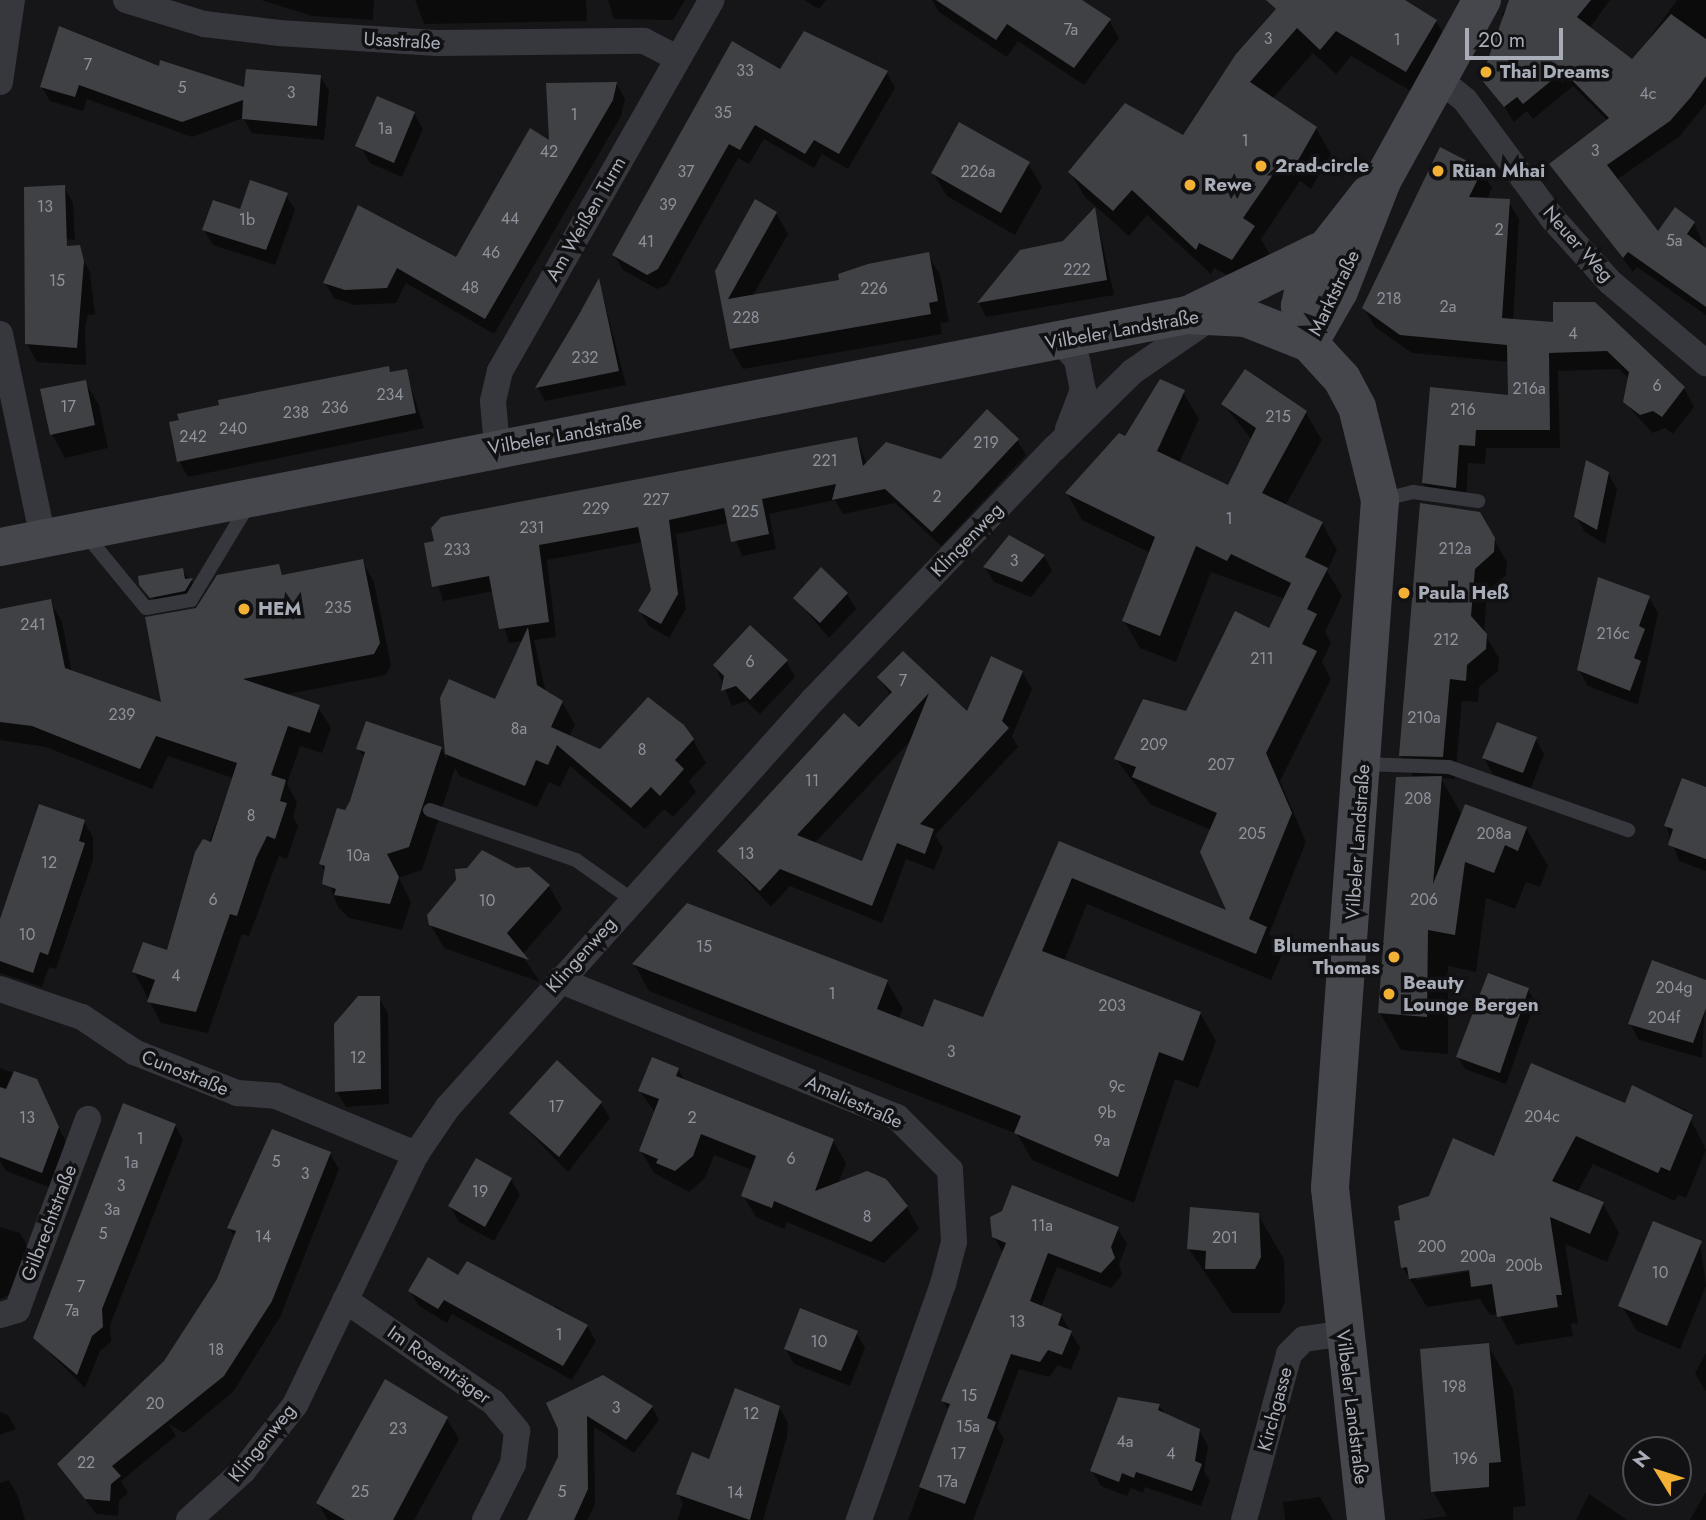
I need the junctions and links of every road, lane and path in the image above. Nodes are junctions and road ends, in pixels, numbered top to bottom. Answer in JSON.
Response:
{"nodes":[{"id":1,"x":12,"y":0,"type":"edge"},
{"id":2,"x":126,"y":0,"type":"edge"},
{"id":3,"x":712,"y":0,"type":"edge"},
{"id":4,"x":1478,"y":2,"type":"edge"},
{"id":5,"x":678,"y":58,"type":"junction"},
{"id":6,"x":1439,"y":79,"type":"junction"},
{"id":7,"x":0,"y":82,"type":"edge"},
{"id":8,"x":1383,"y":179,"type":"junction"},
{"id":9,"x":1318,"y":252,"type":"junction"},
{"id":10,"x":1203,"y":315,"type":"junction"},
{"id":11,"x":0,"y":334,"type":"edge"},
{"id":12,"x":1060,"y":340,"type":"junction"},
{"id":13,"x":1309,"y":343,"type":"junction"},
{"id":14,"x":1706,"y":363,"type":"edge"},
{"id":15,"x":497,"y":447,"type":"junction"},
{"id":16,"x":1055,"y":448,"type":"junction"},
{"id":17,"x":254,"y":496,"type":"junction"},
{"id":18,"x":1380,"y":500,"type":"junction"},
{"id":19,"x":1478,"y":501,"type":"dead end"},
{"id":20,"x":83,"y":531,"type":"junction"},
{"id":21,"x":43,"y":538,"type":"junction"},
{"id":22,"x":0,"y":547,"type":"edge"},
{"id":23,"x":1363,"y":764,"type":"junction"},
{"id":24,"x":430,"y":810,"type":"dead end"},
{"id":25,"x":1628,"y":830,"type":"dead end"},
{"id":26,"x":631,"y":899,"type":"junction"},
{"id":27,"x":559,"y":980,"type":"junction"},
{"id":28,"x":0,"y":989,"type":"edge"},
{"id":29,"x":88,"y":1119,"type":"dead end"},
{"id":30,"x":416,"y":1154,"type":"junction"},
{"id":31,"x":345,"y":1300,"type":"junction"},
{"id":32,"x":0,"y":1315,"type":"edge"},
{"id":33,"x":1341,"y":1334,"type":"junction"},
{"id":34,"x":189,"y":1520,"type":"edge"},
{"id":35,"x":485,"y":1520,"type":"edge"},
{"id":36,"x":859,"y":1520,"type":"edge"},
{"id":37,"x":1244,"y":1520,"type":"edge"},
{"id":38,"x":1366,"y":1520,"type":"edge"}],
"edges":[{"from":1,"to":7,"type":"street"},
{"from":2,"to":5,"type":"street","name":"Usastraße"},
{"from":3,"to":5,"type":"street","name":"Am Weißen Turm"},
{"from":4,"to":6,"type":"main road","name":"Marktstraße"},
{"from":5,"to":15,"type":"street","name":"Am Weißen Turm"},
{"from":6,"to":8,"type":"main road","name":"Marktstraße"},
{"from":6,"to":14,"type":"street","name":"Neuer Weg"},
{"from":8,"to":9,"type":"main road","name":"Marktstraße"},
{"from":8,"to":13,"type":"main road","name":"Marktstraße"},
{"from":9,"to":10,"type":"main road"},
{"from":9,"to":13,"type":"main road","name":"Marktstraße"},
{"from":10,"to":12,"type":"main road","name":"Vilbeler Landstraße"},
{"from":10,"to":13,"type":"main road","name":"Vilbeler Landstraße"},
{"from":10,"to":16,"type":"street","name":"Klingenweg"},
{"from":11,"to":21,"type":"street"},
{"from":12,"to":15,"type":"main road","name":"Vilbeler Landstraße"},
{"from":12,"to":16,"type":"street","name":"Klingenweg"},
{"from":13,"to":18,"type":"main road","name":"Vilbeler Landstraße"},
{"from":15,"to":17,"type":"main road","name":"Vilbeler Landstraße"},
{"from":16,"to":26,"type":"street","name":"Klingenweg"},
{"from":17,"to":20,"type":"main road","name":"Vilbeler Landstraße"},
{"from":17,"to":20,"type":"lane"},
{"from":18,"to":19,"type":"lane"},
{"from":18,"to":23,"type":"main road","name":"Vilbeler Landstraße"},
{"from":20,"to":21,"type":"main road","name":"Vilbeler Landstraße"},
{"from":21,"to":22,"type":"main road","name":"Vilbeler Landstraße"},
{"from":23,"to":25,"type":"lane"},
{"from":23,"to":33,"type":"main road","name":"Vilbeler Landstraße"},
{"from":24,"to":26,"type":"lane"},
{"from":26,"to":27,"type":"street","name":"Klingenweg"},
{"from":27,"to":30,"type":"street","name":"Klingenweg"},
{"from":27,"to":36,"type":"street","name":"Amaliestraße"},
{"from":28,"to":30,"type":"street","name":"Cunostraße"},
{"from":29,"to":32,"type":"street","name":"Gilbrechtstraße"},
{"from":30,"to":31,"type":"street","name":"Klingenweg"},
{"from":31,"to":34,"type":"street","name":"Klingenweg"},
{"from":31,"to":35,"type":"street","name":"Im Rosenträger"},
{"from":33,"to":37,"type":"street","name":"Kirchgasse"},
{"from":33,"to":38,"type":"main road","name":"Vilbeler Landstraße"}]}
